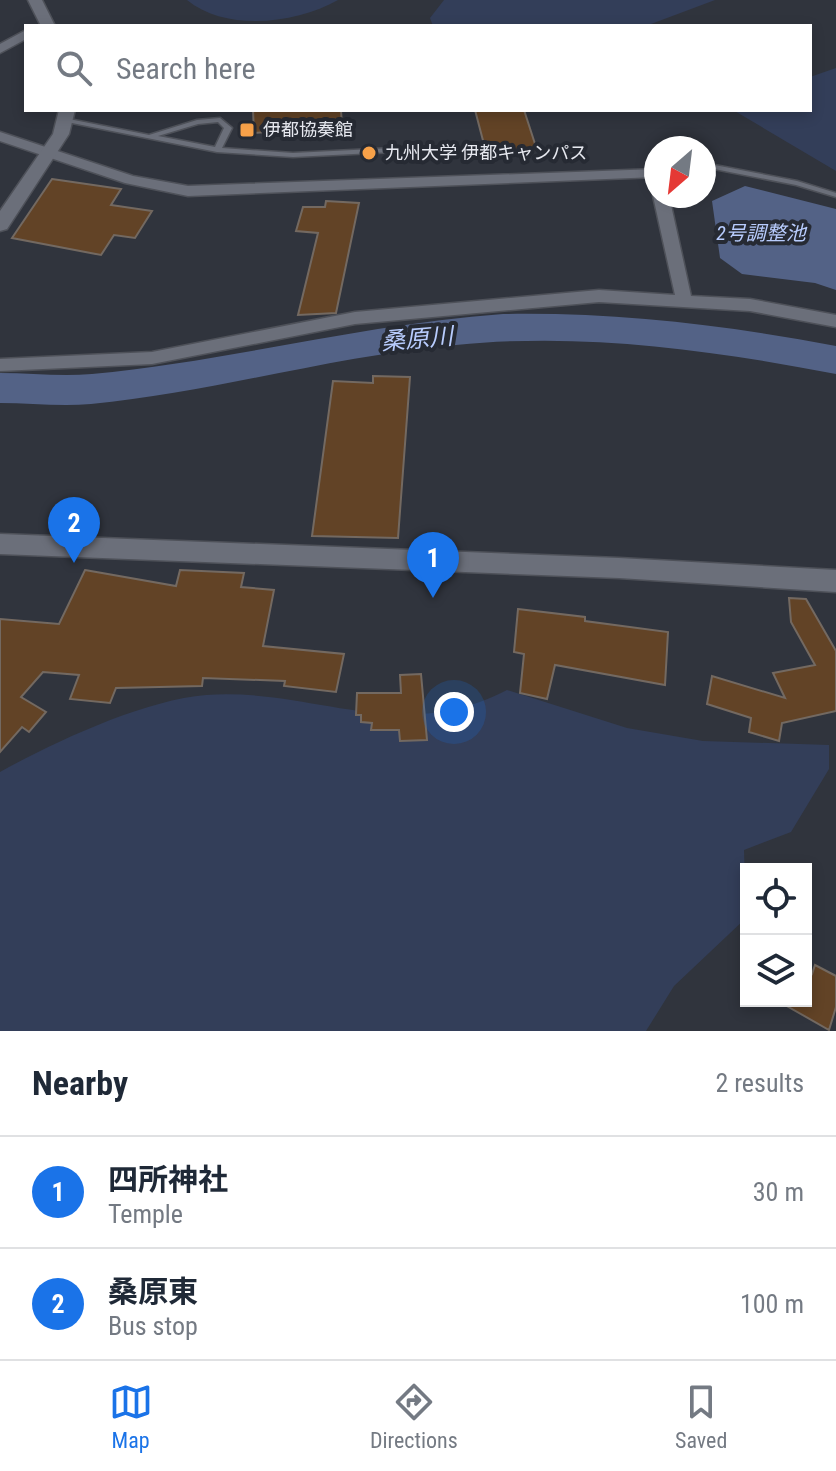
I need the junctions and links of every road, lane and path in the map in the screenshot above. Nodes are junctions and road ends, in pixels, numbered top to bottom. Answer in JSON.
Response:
{"nodes":[{"id":1,"x":35,"y":0,"type":"edge"},
{"id":2,"x":44,"y":24,"type":"edge"},
{"id":3,"x":24,"y":35,"type":"edge"},
{"id":4,"x":0,"y":49,"type":"edge"},
{"id":5,"x":66,"y":115,"type":"edge"},
{"id":6,"x":0,"y":136,"type":"edge"},
{"id":7,"x":147,"y":138,"type":"junction"},
{"id":8,"x":434,"y":148,"type":"dead end"},
{"id":9,"x":217,"y":150,"type":"junction"},
{"id":10,"x":48,"y":155,"type":"junction"},
{"id":11,"x":716,"y":167,"type":"edge"},
{"id":12,"x":644,"y":173,"type":"edge"},
{"id":13,"x":836,"y":195,"type":"edge"},
{"id":14,"x":664,"y":208,"type":"edge"},
{"id":15,"x":0,"y":225,"type":"edge"},
{"id":16,"x":684,"y":300,"type":"junction"},
{"id":17,"x":836,"y":321,"type":"edge"},
{"id":18,"x":0,"y":365,"type":"edge"},
{"id":19,"x":0,"y":544,"type":"edge"},
{"id":20,"x":836,"y":581,"type":"edge"}],
"edges":[{"from":1,"to":2,"type":"street"},
{"from":3,"to":4,"type":"street"},
{"from":5,"to":7,"type":"lane"},
{"from":5,"to":10,"type":"street"},
{"from":6,"to":10,"type":"street"},
{"from":7,"to":9,"type":"lane"},
{"from":7,"to":9,"type":"lane"},
{"from":8,"to":9,"type":"lane"},
{"from":10,"to":12,"type":"street"},
{"from":10,"to":15,"type":"street"},
{"from":11,"to":13,"type":"lane"},
{"from":14,"to":16,"type":"street"},
{"from":16,"to":17,"type":"street"},
{"from":16,"to":18,"type":"street"},
{"from":19,"to":20,"type":"street"}]}
